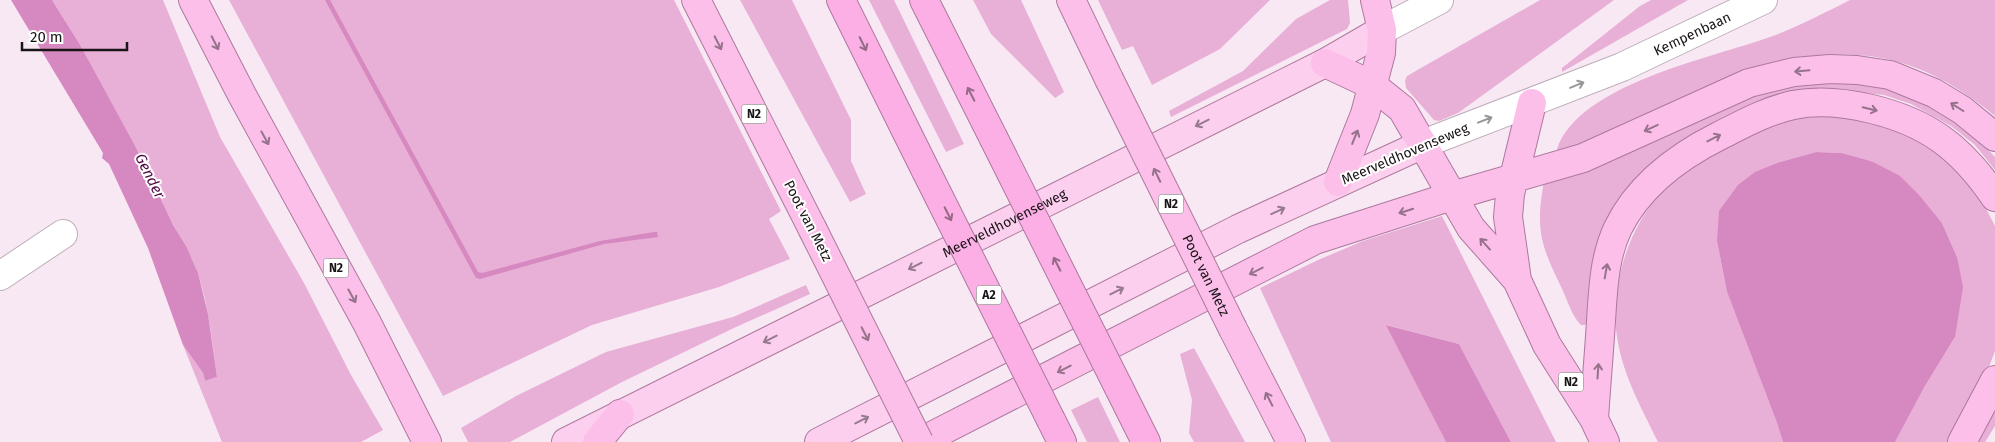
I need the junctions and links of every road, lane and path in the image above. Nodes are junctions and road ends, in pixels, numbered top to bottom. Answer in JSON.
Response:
{"nodes":[{"id":1,"x":193,"y":0,"type":"edge"},
{"id":2,"x":696,"y":0,"type":"edge"},
{"id":3,"x":842,"y":0,"type":"edge"},
{"id":4,"x":924,"y":0,"type":"edge"},
{"id":5,"x":1071,"y":0,"type":"edge"},
{"id":6,"x":1375,"y":0,"type":"edge"},
{"id":7,"x":1439,"y":0,"type":"edge"},
{"id":8,"x":1763,"y":0,"type":"edge"},
{"id":9,"x":1382,"y":30,"type":"junction"},
{"id":10,"x":1325,"y":63,"type":"junction"},
{"id":11,"x":1622,"y":67,"type":"joint"},
{"id":12,"x":1372,"y":85,"type":"junction"},
{"id":13,"x":1532,"y":103,"type":"junction"},
{"id":14,"x":1995,"y":137,"type":"edge"},
{"id":15,"x":1423,"y":144,"type":"junction"},
{"id":16,"x":1514,"y":178,"type":"junction"},
{"id":17,"x":1338,"y":182,"type":"junction"},
{"id":18,"x":1452,"y":196,"type":"junction"},
{"id":19,"x":1995,"y":197,"type":"edge"},
{"id":20,"x":63,"y":234,"type":"dead end"},
{"id":21,"x":0,"y":276,"type":"edge"},
{"id":22,"x":1518,"y":280,"type":"junction"},
{"id":23,"x":1995,"y":380,"type":"edge"},
{"id":24,"x":620,"y":414,"type":"junction"},
{"id":25,"x":1056,"y":431,"type":"edge"},
{"id":26,"x":1600,"y":431,"type":"edge"},
{"id":27,"x":426,"y":442,"type":"edge"},
{"id":28,"x":566,"y":442,"type":"edge"},
{"id":29,"x":597,"y":442,"type":"edge"},
{"id":30,"x":819,"y":442,"type":"edge"},
{"id":31,"x":919,"y":442,"type":"edge"},
{"id":32,"x":1146,"y":442,"type":"edge"},
{"id":33,"x":1291,"y":442,"type":"edge"},
{"id":34,"x":1962,"y":442,"type":"edge"}],
"edges":[{"from":1,"to":27,"type":"highway","number":"N2","one_way":true},
{"from":2,"to":31,"type":"highway","name":"Poot van Metz","number":"N2","one_way":true,"bridge":true},
{"from":3,"to":25,"type":"highway","number":"A2","one_way":true,"bridge":true},
{"from":32,"to":4,"type":"highway","one_way":true,"bridge":true},
{"from":33,"to":5,"type":"highway","name":"Poot van Metz","number":"N2","one_way":true,"bridge":true},
{"from":6,"to":9,"type":"highway"},
{"from":7,"to":9,"type":"main road","name":"Meerveldhovenseweg"},
{"from":8,"to":11,"type":"main road","name":"Kempenbaan"},
{"from":9,"to":10,"type":"main road","name":"Meerveldhovenseweg"},
{"from":9,"to":12,"type":"highway"},
{"from":10,"to":12,"type":"highway"},
{"from":10,"to":24,"type":"main road","name":"Meerveldhovenseweg","one_way":true},
{"from":13,"to":11,"type":"main road","name":"Meerveldhovenseweg","one_way":true},
{"from":12,"to":15,"type":"highway"},
{"from":17,"to":12,"type":"highway","one_way":true},
{"from":15,"to":13,"type":"main road","name":"Meerveldhovenseweg","one_way":true},
{"from":13,"to":16,"type":"highway","number":"N2"},
{"from":14,"to":16,"type":"highway","one_way":true},
{"from":15,"to":17,"type":"main road","name":"Meerveldhovenseweg"},
{"from":15,"to":18,"type":"highway","number":"N2"},
{"from":16,"to":18,"type":"highway"},
{"from":16,"to":22,"type":"highway","number":"N2"},
{"from":30,"to":17,"type":"main road","name":"Meerveldhovenseweg","one_way":true},
{"from":22,"to":18,"type":"highway","number":"N2","one_way":true},
{"from":18,"to":31,"type":"highway","one_way":true},
{"from":26,"to":19,"type":"highway","one_way":true},
{"from":20,"to":21,"type":"main road"},
{"from":22,"to":26,"type":"highway","number":"N2"},
{"from":23,"to":34,"type":"highway"},
{"from":24,"to":28,"type":"main road","name":"Meerveldhovenseweg"},
{"from":24,"to":29,"type":"highway"}]}
